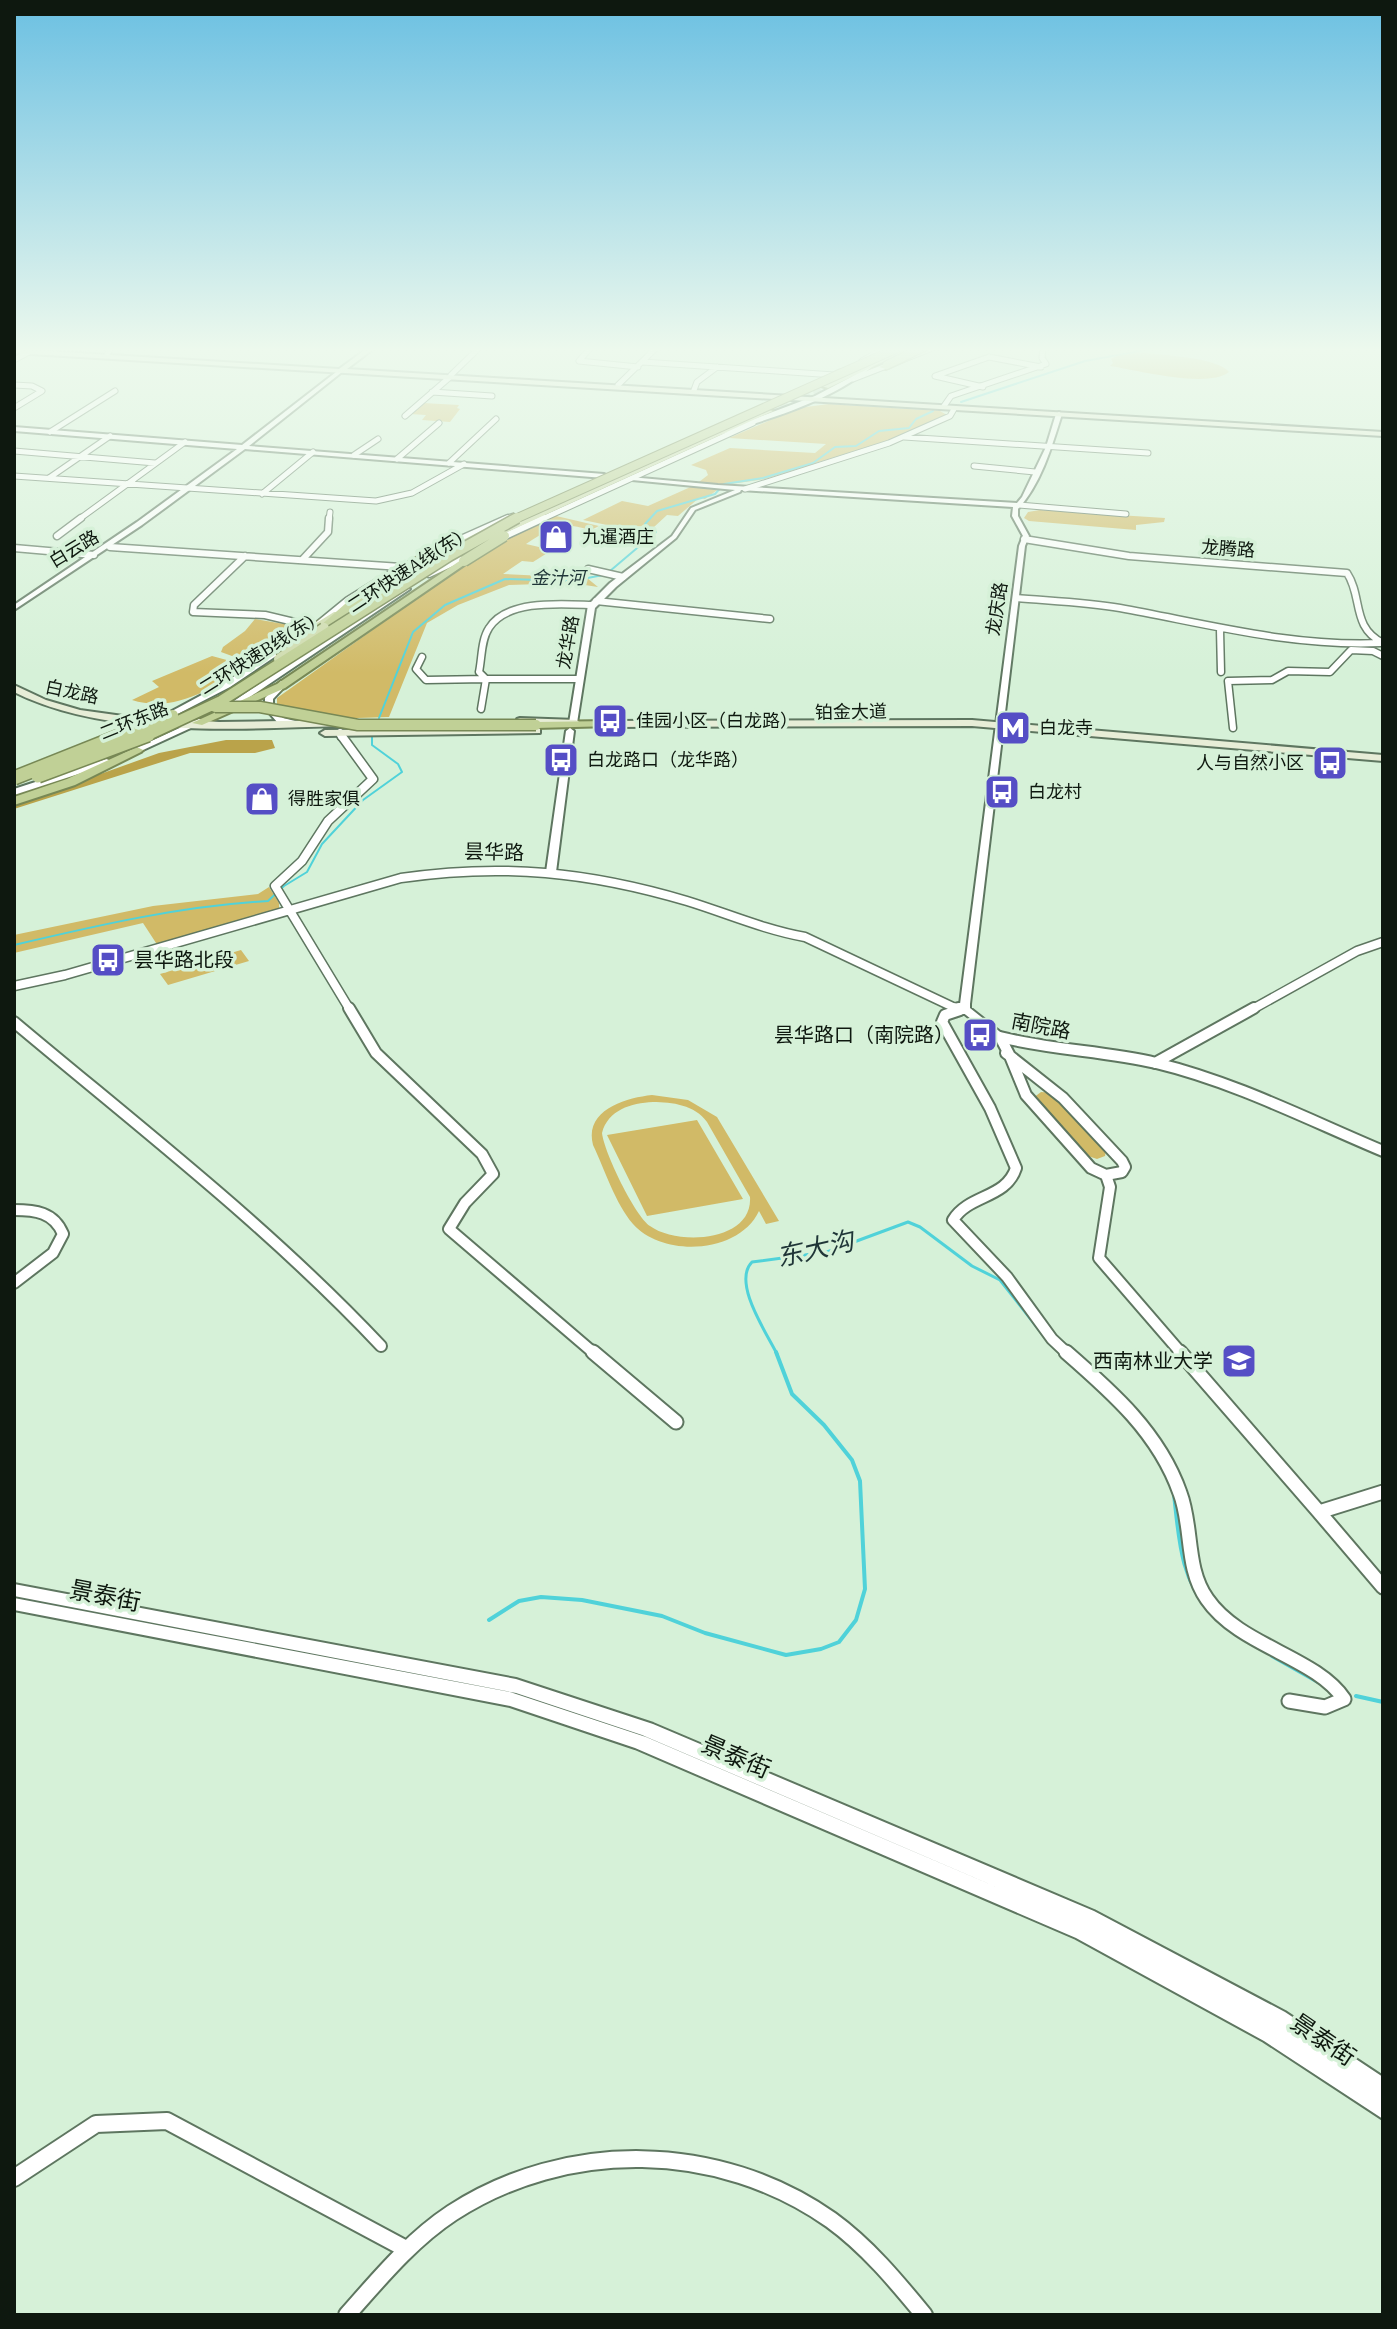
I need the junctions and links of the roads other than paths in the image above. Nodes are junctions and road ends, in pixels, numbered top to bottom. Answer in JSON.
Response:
{"nodes":[{"id":1,"x":77,"y":456,"type":"edge"},
{"id":2,"x":81,"y":456,"type":"junction"},
{"id":3,"x":165,"y":456,"type":"edge"},
{"id":4,"x":235,"y":456,"type":"edge"},
{"id":5,"x":309,"y":456,"type":"edge"},
{"id":6,"x":361,"y":456,"type":"edge"},
{"id":7,"x":401,"y":456,"type":"edge"},
{"id":8,"x":457,"y":456,"type":"edge"},
{"id":9,"x":650,"y":456,"type":"edge"},
{"id":10,"x":665,"y":456,"type":"edge"},
{"id":11,"x":666,"y":456,"type":"edge"},
{"id":12,"x":667,"y":456,"type":"edge"},
{"id":13,"x":669,"y":456,"type":"edge"},
{"id":14,"x":681,"y":456,"type":"edge"},
{"id":15,"x":847,"y":456,"type":"edge"},
{"id":16,"x":1044,"y":456,"type":"edge"},
{"id":17,"x":397,"y":459,"type":"junction"},
{"id":18,"x":155,"y":463,"type":"junction"},
{"id":19,"x":449,"y":463,"type":"junction"},
{"id":20,"x":464,"y":464,"type":"junction"},
{"id":21,"x":974,"y":466,"type":"dead end"},
{"id":22,"x":1035,"y":472,"type":"junction"},
{"id":23,"x":14,"y":476,"type":"edge"},
{"id":24,"x":604,"y":476,"type":"junction"},
{"id":25,"x":49,"y":478,"type":"junction"},
{"id":26,"x":632,"y":478,"type":"junction"},
{"id":27,"x":127,"y":484,"type":"junction"},
{"id":28,"x":191,"y":489,"type":"junction"},
{"id":29,"x":745,"y":489,"type":"junction"},
{"id":30,"x":262,"y":494,"type":"junction"},
{"id":31,"x":1019,"y":505,"type":"junction"},
{"id":32,"x":330,"y":512,"type":"dead end"},
{"id":33,"x":537,"y":513,"type":"junction"},
{"id":34,"x":1126,"y":514,"type":"dead end"},
{"id":35,"x":57,"y":536,"type":"dead end"},
{"id":36,"x":1024,"y":539,"type":"junction"},
{"id":37,"x":110,"y":547,"type":"junction"},
{"id":38,"x":14,"y":548,"type":"edge"},
{"id":39,"x":459,"y":553,"type":"junction"},
{"id":40,"x":94,"y":555,"type":"junction"},
{"id":41,"x":245,"y":556,"type":"junction"},
{"id":42,"x":303,"y":559,"type":"junction"},
{"id":43,"x":588,"y":569,"type":"dead end"},
{"id":44,"x":400,"y":570,"type":"junction"},
{"id":45,"x":429,"y":574,"type":"junction"},
{"id":46,"x":623,"y":577,"type":"junction"},
{"id":47,"x":1016,"y":598,"type":"junction"},
{"id":48,"x":348,"y":600,"type":"junction"},
{"id":49,"x":361,"y":603,"type":"junction"},
{"id":50,"x":594,"y":603,"type":"junction"},
{"id":51,"x":14,"y":608,"type":"edge"},
{"id":52,"x":342,"y":613,"type":"junction"},
{"id":53,"x":770,"y":619,"type":"dead end"},
{"id":54,"x":323,"y":628,"type":"junction"},
{"id":55,"x":1220,"y":630,"type":"junction"},
{"id":56,"x":1369,"y":636,"type":"junction"},
{"id":57,"x":1347,"y":643,"type":"junction"},
{"id":58,"x":1383,"y":643,"type":"edge"},
{"id":59,"x":1383,"y":656,"type":"edge"},
{"id":60,"x":422,"y":657,"type":"dead end"},
{"id":61,"x":310,"y":661,"type":"junction"},
{"id":62,"x":1221,"y":672,"type":"dead end"},
{"id":63,"x":486,"y":679,"type":"junction"},
{"id":64,"x":578,"y":679,"type":"junction"},
{"id":65,"x":279,"y":687,"type":"junction"},
{"id":66,"x":14,"y":688,"type":"edge"},
{"id":67,"x":14,"y":695,"type":"edge"},
{"id":68,"x":481,"y":709,"type":"dead end"},
{"id":69,"x":154,"y":722,"type":"junction"},
{"id":70,"x":296,"y":724,"type":"junction"},
{"id":71,"x":609,"y":724,"type":"junction"},
{"id":72,"x":193,"y":726,"type":"junction"},
{"id":73,"x":572,"y":727,"type":"junction"},
{"id":74,"x":789,"y":727,"type":"junction"},
{"id":75,"x":1000,"y":727,"type":"junction"},
{"id":76,"x":318,"y":728,"type":"junction"},
{"id":77,"x":1233,"y":728,"type":"dead end"},
{"id":78,"x":340,"y":732,"type":"junction"},
{"id":79,"x":137,"y":750,"type":"junction"},
{"id":80,"x":1383,"y":760,"type":"edge"},
{"id":81,"x":14,"y":779,"type":"edge"},
{"id":82,"x":14,"y":792,"type":"edge"},
{"id":83,"x":14,"y":801,"type":"edge"},
{"id":84,"x":551,"y":872,"type":"junction"},
{"id":85,"x":288,"y":910,"type":"junction"},
{"id":86,"x":1383,"y":942,"type":"edge"},
{"id":87,"x":14,"y":986,"type":"edge"},
{"id":88,"x":965,"y":1009,"type":"junction"},
{"id":89,"x":14,"y":1022,"type":"edge"},
{"id":90,"x":1000,"y":1037,"type":"junction"},
{"id":91,"x":1006,"y":1053,"type":"junction"},
{"id":92,"x":1155,"y":1063,"type":"junction"},
{"id":93,"x":1383,"y":1151,"type":"edge"},
{"id":94,"x":1106,"y":1175,"type":"junction"},
{"id":95,"x":14,"y":1210,"type":"edge"},
{"id":96,"x":14,"y":1283,"type":"edge"},
{"id":97,"x":381,"y":1346,"type":"dead end"},
{"id":98,"x":676,"y":1422,"type":"dead end"},
{"id":99,"x":1383,"y":1492,"type":"edge"},
{"id":100,"x":1319,"y":1512,"type":"junction"},
{"id":101,"x":1383,"y":1587,"type":"edge"},
{"id":102,"x":14,"y":1590,"type":"edge"},
{"id":103,"x":14,"y":1604,"type":"edge"},
{"id":104,"x":1289,"y":1701,"type":"dead end"},
{"id":105,"x":1383,"y":2088,"type":"edge"},
{"id":106,"x":1383,"y":2109,"type":"edge"},
{"id":107,"x":14,"y":2178,"type":"edge"},
{"id":108,"x":406,"y":2249,"type":"junction"},
{"id":109,"x":347,"y":2315,"type":"edge"},
{"id":110,"x":924,"y":2315,"type":"edge"}],
"edges":[{"from":1,"to":2,"type":"street"},
{"from":2,"to":18,"type":"street"},
{"from":2,"to":25,"type":"street"},
{"from":3,"to":18,"type":"street"},
{"from":4,"to":28,"type":"street","name":"白云路"},
{"from":5,"to":30,"type":"street"},
{"from":6,"to":17,"type":"street"},
{"from":7,"to":17,"type":"street"},
{"from":8,"to":19,"type":"street"},
{"from":9,"to":24,"type":"street"},
{"from":10,"to":49,"type":"main road","name":"二环东路"},
{"from":11,"to":33,"type":"highway","name":"二环快速B线(东)","bridge":true},
{"from":12,"to":39,"type":"main road","name":"二环东路"},
{"from":13,"to":33,"type":"highway","name":"二环快速A线(东)"},
{"from":14,"to":26,"type":"street"},
{"from":15,"to":29,"type":"street","name":"龙华路"},
{"from":16,"to":22,"type":"street"},
{"from":17,"to":19,"type":"street"},
{"from":18,"to":27,"type":"street"},
{"from":19,"to":20,"type":"street"},
{"from":20,"to":24,"type":"street"},
{"from":20,"to":30,"type":"street"},
{"from":21,"to":22,"type":"street"},
{"from":22,"to":31,"type":"street"},
{"from":23,"to":25,"type":"street"},
{"from":24,"to":44,"type":"street"},
{"from":25,"to":27,"type":"street"},
{"from":26,"to":29,"type":"street"},
{"from":26,"to":45,"type":"street"},
{"from":27,"to":28,"type":"street"},
{"from":27,"to":35,"type":"street"},
{"from":28,"to":30,"type":"street"},
{"from":28,"to":37,"type":"street","name":"白云路"},
{"from":29,"to":31,"type":"street"},
{"from":29,"to":46,"type":"street","name":"龙华路"},
{"from":31,"to":34,"type":"street"},
{"from":31,"to":36,"type":"street","name":"龙庆路"},
{"from":32,"to":42,"type":"street"},
{"from":33,"to":44,"type":"highway","bridge":true},
{"from":33,"to":61,"type":"highway","bridge":true},
{"from":33,"to":81,"type":"highway","name":"二环快速B线(东)","bridge":true},
{"from":33,"to":82,"type":"highway","name":"二环快速A线(东)","bridge":true},
{"from":36,"to":47,"type":"street","name":"龙庆路"},
{"from":36,"to":56,"type":"street","name":"龙腾路"},
{"from":37,"to":40,"type":"street","name":"白云路"},
{"from":37,"to":41,"type":"street"},
{"from":38,"to":40,"type":"street"},
{"from":39,"to":45,"type":"main road"},
{"from":39,"to":54,"type":"main road","name":"二环东路"},
{"from":40,"to":51,"type":"street","name":"白云路"},
{"from":41,"to":42,"type":"street"},
{"from":41,"to":54,"type":"street"},
{"from":42,"to":44,"type":"street"},
{"from":43,"to":46,"type":"street"},
{"from":44,"to":48,"type":"street"},
{"from":44,"to":52,"type":"highway"},
{"from":45,"to":61,"type":"street"},
{"from":46,"to":50,"type":"street","name":"龙华路"},
{"from":47,"to":55,"type":"street"},
{"from":47,"to":75,"type":"street","name":"龙庆路"},
{"from":48,"to":52,"type":"main road"},
{"from":48,"to":54,"type":"street"},
{"from":49,"to":52,"type":"main road"},
{"from":49,"to":54,"type":"main road","name":"二环东路"},
{"from":50,"to":53,"type":"street"},
{"from":50,"to":63,"type":"street"},
{"from":50,"to":64,"type":"street","name":"龙华路"},
{"from":52,"to":54,"type":"main road"},
{"from":54,"to":69,"type":"street"},
{"from":54,"to":81,"type":"main road","name":"二环东路","bridge":true},
{"from":55,"to":57,"type":"street"},
{"from":55,"to":62,"type":"street"},
{"from":56,"to":57,"type":"street"},
{"from":56,"to":58,"type":"street"},
{"from":57,"to":58,"type":"street"},
{"from":59,"to":77,"type":"street"},
{"from":60,"to":63,"type":"street"},
{"from":61,"to":65,"type":"highway"},
{"from":61,"to":72,"type":"street"},
{"from":63,"to":64,"type":"street"},
{"from":63,"to":68,"type":"street"},
{"from":64,"to":73,"type":"street","name":"龙华路"},
{"from":65,"to":70,"type":"street"},
{"from":65,"to":72,"type":"highway"},
{"from":66,"to":69,"type":"main road","name":"白龙路"},
{"from":67,"to":69,"type":"main road","name":"白龙路"},
{"from":69,"to":72,"type":"main road","name":"白龙路"},
{"from":69,"to":81,"type":"street"},
{"from":70,"to":72,"type":"main road","name":"白龙路"},
{"from":70,"to":76,"type":"main road","name":"白龙路"},
{"from":71,"to":73,"type":"main road","name":"铂金大道"},
{"from":71,"to":74,"type":"main road","name":"铂金大道"},
{"from":71,"to":81,"type":"highway","bridge":true},
{"from":72,"to":76,"type":"main road","name":"白龙路"},
{"from":72,"to":79,"type":"street"},
{"from":73,"to":74,"type":"main road","name":"铂金大道"},
{"from":73,"to":76,"type":"main road","name":"铂金大道"},
{"from":73,"to":78,"type":"main road","name":"铂金大道"},
{"from":73,"to":84,"type":"street","name":"龙华路"},
{"from":74,"to":75,"type":"main road","name":"铂金大道"},
{"from":75,"to":80,"type":"main road","name":"铂金大道"},
{"from":75,"to":88,"type":"street"},
{"from":76,"to":78,"type":"main road","name":"铂金大道"},
{"from":78,"to":85,"type":"street"},
{"from":79,"to":82,"type":"street"},
{"from":79,"to":83,"type":"highway"},
{"from":84,"to":85,"type":"street","name":"昙华路"},
{"from":84,"to":88,"type":"street","name":"昙华路"},
{"from":85,"to":87,"type":"street","name":"昙华路"},
{"from":85,"to":98,"type":"street"},
{"from":86,"to":92,"type":"street"},
{"from":88,"to":90,"type":"street","name":"南院路"},
{"from":88,"to":104,"type":"street"},
{"from":89,"to":97,"type":"street"},
{"from":90,"to":91,"type":"street"},
{"from":90,"to":92,"type":"street","name":"南院路"},
{"from":91,"to":94,"type":"street"},
{"from":91,"to":94,"type":"street"},
{"from":92,"to":93,"type":"street","name":"南院路"},
{"from":94,"to":100,"type":"street"},
{"from":95,"to":96,"type":"street"},
{"from":99,"to":100,"type":"street"},
{"from":100,"to":101,"type":"street"},
{"from":102,"to":105,"type":"street","name":"景泰街"},
{"from":103,"to":106,"type":"street","name":"景泰街"},
{"from":107,"to":108,"type":"street"},
{"from":108,"to":109,"type":"street"},
{"from":108,"to":110,"type":"street"}]}
